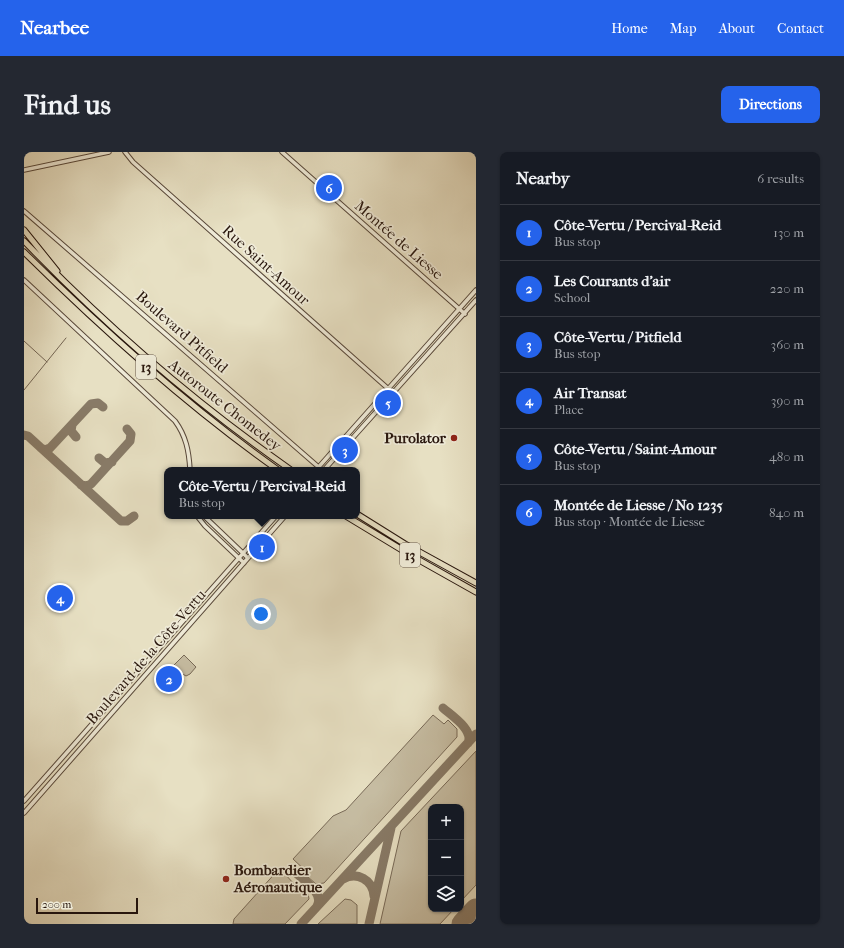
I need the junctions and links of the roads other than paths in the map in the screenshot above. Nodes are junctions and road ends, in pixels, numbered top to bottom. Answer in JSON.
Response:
{"nodes":[{"id":1,"x":109,"y":152,"type":"edge"},
{"id":2,"x":125,"y":152,"type":"edge"},
{"id":3,"x":282,"y":152,"type":"edge"},
{"id":4,"x":24,"y":170,"type":"edge"},
{"id":5,"x":24,"y":207,"type":"edge"},
{"id":6,"x":25,"y":212,"type":"edge"},
{"id":7,"x":24,"y":230,"type":"edge"},
{"id":8,"x":24,"y":241,"type":"edge"},
{"id":9,"x":24,"y":252,"type":"edge"},
{"id":10,"x":24,"y":280,"type":"edge"},
{"id":11,"x":72,"y":290,"type":"junction"},
{"id":12,"x":476,"y":290,"type":"edge"},
{"id":13,"x":476,"y":300,"type":"edge"},
{"id":14,"x":460,"y":310,"type":"junction"},
{"id":15,"x":465,"y":314,"type":"junction"},
{"id":16,"x":389,"y":389,"type":"junction"},
{"id":17,"x":393,"y":393,"type":"junction"},
{"id":18,"x":190,"y":467,"type":"edge"},
{"id":19,"x":274,"y":467,"type":"edge"},
{"id":20,"x":287,"y":467,"type":"edge"},
{"id":21,"x":318,"y":467,"type":"edge"},
{"id":22,"x":322,"y":467,"type":"edge"},
{"id":23,"x":322,"y":467,"type":"edge"},
{"id":24,"x":360,"y":516,"type":"edge"},
{"id":25,"x":199,"y":519,"type":"edge"},
{"id":26,"x":207,"y":519,"type":"edge"},
{"id":27,"x":273,"y":519,"type":"edge"},
{"id":28,"x":282,"y":519,"type":"edge"},
{"id":29,"x":351,"y":519,"type":"edge"},
{"id":30,"x":242,"y":554,"type":"junction"},
{"id":31,"x":239,"y":558,"type":"junction"},
{"id":32,"x":248,"y":558,"type":"junction"},
{"id":33,"x":244,"y":563,"type":"junction"},
{"id":34,"x":476,"y":583,"type":"edge"},
{"id":35,"x":476,"y":592,"type":"edge"},
{"id":36,"x":24,"y":801,"type":"edge"},
{"id":37,"x":24,"y":813,"type":"edge"}],
"edges":[{"from":1,"to":4,"type":"street"},
{"from":2,"to":16,"type":"street","name":"Rue Saint-Amour"},
{"from":3,"to":14,"type":"street","name":"Montée de Liesse"},
{"from":5,"to":6,"type":"street","name":"Boulevard Pitfield"},
{"from":6,"to":21,"type":"street","name":"Boulevard Pitfield"},
{"from":7,"to":11,"type":"highway"},
{"from":8,"to":11,"type":"highway","name":"Autoroute Chomedey","number":"13"},
{"from":9,"to":19,"type":"highway","name":"Autoroute Chomedey","number":"13"},
{"from":10,"to":18,"type":"street"},
{"from":11,"to":20,"type":"highway","name":"Autoroute Chomedey","number":"13"},
{"from":12,"to":14,"type":"street"},
{"from":13,"to":15,"type":"street"},
{"from":14,"to":15,"type":"street","name":"Montée de Liesse"},
{"from":14,"to":16,"type":"street"},
{"from":15,"to":17,"type":"street"},
{"from":16,"to":17,"type":"street","name":"Rue Saint-Amour"},
{"from":16,"to":22,"type":"street"},
{"from":17,"to":23,"type":"street"},
{"from":24,"to":34,"type":"highway","number":"13"},
{"from":25,"to":31,"type":"street"},
{"from":26,"to":30,"type":"street"},
{"from":27,"to":30,"type":"street","name":"Boulevard de la Côte-Vertu"},
{"from":28,"to":32,"type":"street","name":"Boulevard de la Côte-Vertu"},
{"from":29,"to":35,"type":"highway","number":"13"},
{"from":30,"to":31,"type":"street","name":"Boulevard de la Côte-Vertu"},
{"from":30,"to":32,"type":"street"},
{"from":31,"to":33,"type":"street"},
{"from":31,"to":36,"type":"street","name":"Boulevard de la Côte-Vertu"},
{"from":32,"to":33,"type":"street","name":"Boulevard de la Côte-Vertu"},
{"from":33,"to":37,"type":"street","name":"Boulevard de la Côte-Vertu"}]}
